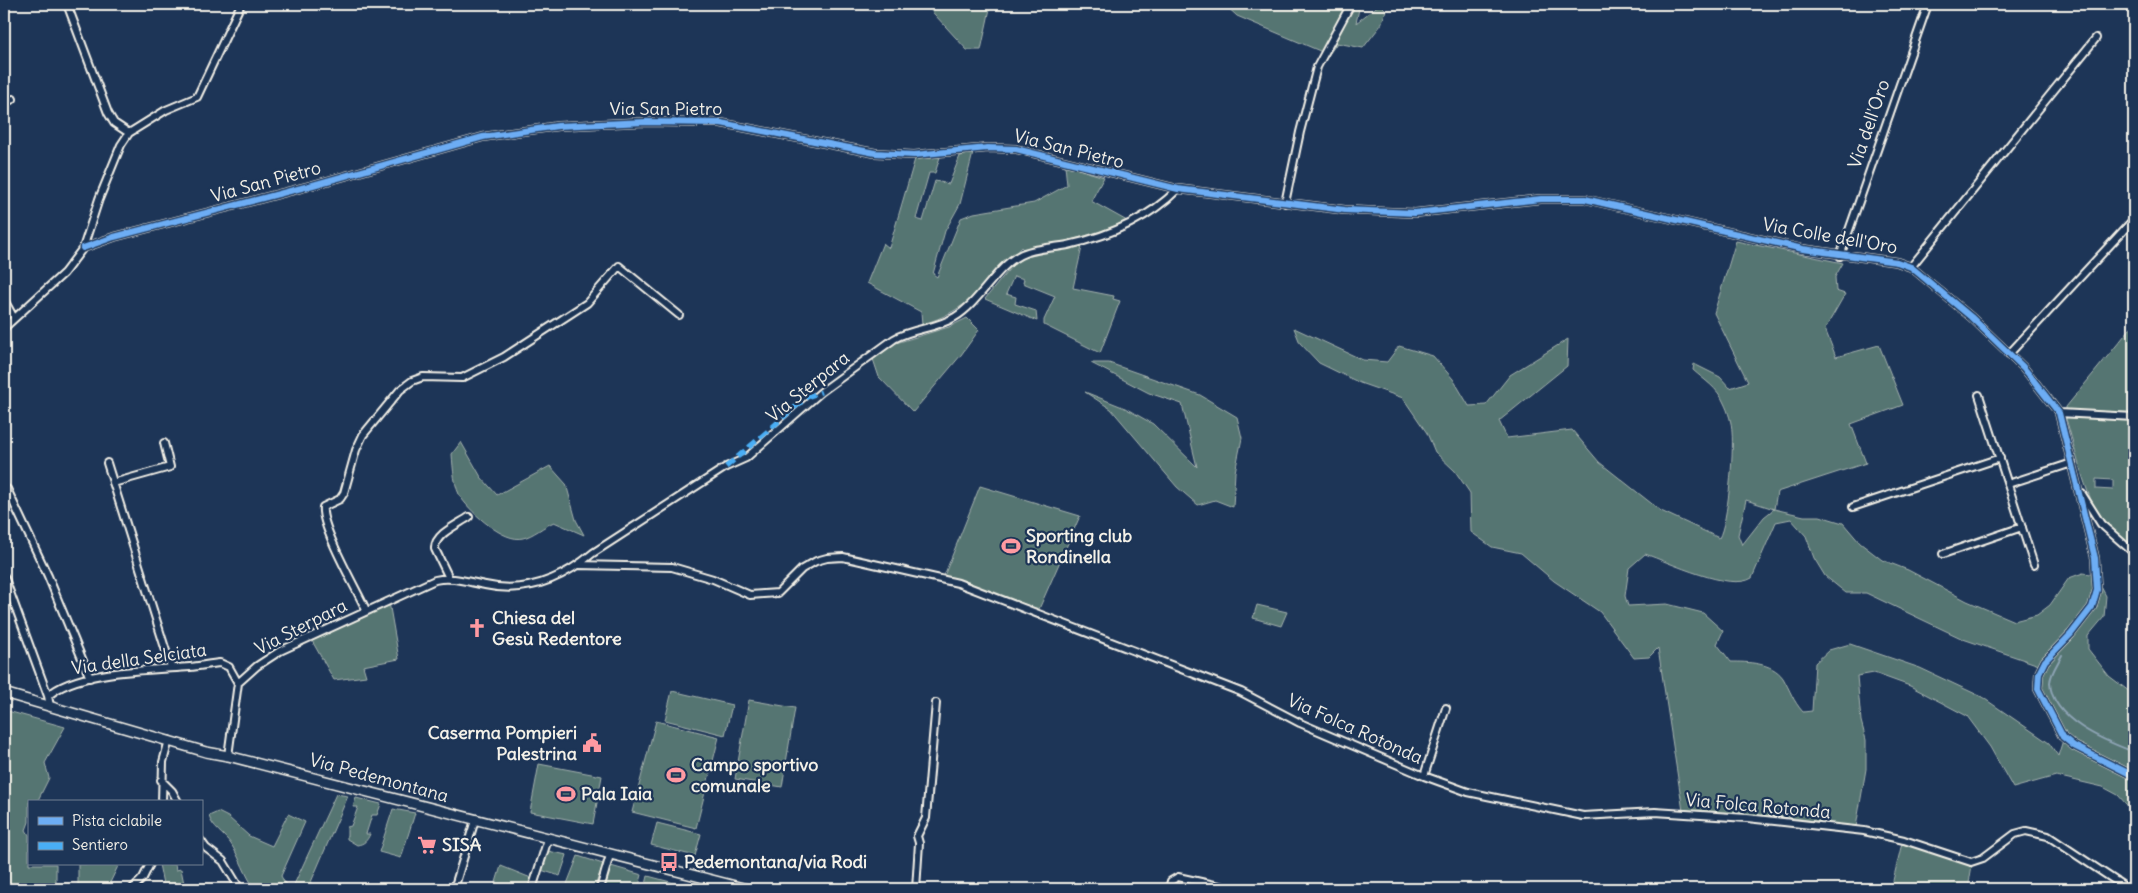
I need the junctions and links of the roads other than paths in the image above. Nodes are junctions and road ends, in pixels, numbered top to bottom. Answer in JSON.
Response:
{"nodes":[{"id":1,"x":67,"y":4,"type":"edge"},
{"id":2,"x":241,"y":4,"type":"edge"},
{"id":3,"x":1351,"y":4,"type":"edge"},
{"id":4,"x":1928,"y":4,"type":"edge"},
{"id":5,"x":2096,"y":38,"type":"dead end"},
{"id":6,"x":13,"y":99,"type":"dead end"},
{"id":7,"x":4,"y":103,"type":"edge"},
{"id":8,"x":129,"y":133,"type":"junction"},
{"id":9,"x":1178,"y":189,"type":"junction"},
{"id":10,"x":1285,"y":203,"type":"junction"},
{"id":11,"x":2134,"y":219,"type":"edge"},
{"id":12,"x":83,"y":248,"type":"junction"},
{"id":13,"x":1840,"y":256,"type":"junction"},
{"id":14,"x":1911,"y":267,"type":"junction"},
{"id":15,"x":4,"y":300,"type":"edge"},
{"id":16,"x":678,"y":315,"type":"dead end"},
{"id":17,"x":14,"y":318,"type":"junction"},
{"id":18,"x":4,"y":328,"type":"edge"},
{"id":19,"x":2009,"y":354,"type":"junction"},
{"id":20,"x":1979,"y":394,"type":"dead end"},
{"id":21,"x":2059,"y":413,"type":"junction"},
{"id":22,"x":2134,"y":417,"type":"edge"},
{"id":23,"x":164,"y":444,"type":"dead end"},
{"id":24,"x":2000,"y":458,"type":"junction"},
{"id":25,"x":107,"y":463,"type":"dead end"},
{"id":26,"x":2072,"y":463,"type":"junction"},
{"id":27,"x":2076,"y":477,"type":"junction"},
{"id":28,"x":113,"y":483,"type":"junction"},
{"id":29,"x":2008,"y":484,"type":"junction"},
{"id":30,"x":7,"y":489,"type":"dead end"},
{"id":31,"x":1853,"y":506,"type":"dead end"},
{"id":32,"x":469,"y":517,"type":"dead end"},
{"id":33,"x":2022,"y":527,"type":"junction"},
{"id":34,"x":2134,"y":553,"type":"edge"},
{"id":35,"x":1943,"y":554,"type":"dead end"},
{"id":36,"x":578,"y":565,"type":"junction"},
{"id":37,"x":2034,"y":565,"type":"dead end"},
{"id":38,"x":4,"y":576,"type":"edge"},
{"id":39,"x":449,"y":578,"type":"junction"},
{"id":40,"x":366,"y":610,"type":"junction"},
{"id":41,"x":171,"y":667,"type":"junction"},
{"id":42,"x":90,"y":678,"type":"junction"},
{"id":43,"x":238,"y":683,"type":"junction"},
{"id":44,"x":4,"y":693,"type":"edge"},
{"id":45,"x":48,"y":696,"type":"junction"},
{"id":46,"x":936,"y":703,"type":"dead end"},
{"id":47,"x":50,"y":706,"type":"junction"},
{"id":48,"x":1446,"y":708,"type":"dead end"},
{"id":49,"x":169,"y":740,"type":"junction"},
{"id":50,"x":228,"y":756,"type":"junction"},
{"id":51,"x":1424,"y":776,"type":"junction"},
{"id":52,"x":2134,"y":776,"type":"edge"},
{"id":53,"x":161,"y":780,"type":"junction"},
{"id":54,"x":162,"y":800,"type":"edge"},
{"id":55,"x":177,"y":800,"type":"edge"},
{"id":56,"x":475,"y":820,"type":"junction"},
{"id":57,"x":548,"y":839,"type":"junction"},
{"id":58,"x":202,"y":842,"type":"edge"},
{"id":59,"x":610,"y":855,"type":"junction"},
{"id":60,"x":149,"y":866,"type":"edge"},
{"id":61,"x":132,"y":889,"type":"edge"},
{"id":62,"x":240,"y":889,"type":"edge"},
{"id":63,"x":454,"y":889,"type":"edge"},
{"id":64,"x":532,"y":889,"type":"edge"},
{"id":65,"x":600,"y":889,"type":"edge"},
{"id":66,"x":748,"y":889,"type":"edge"},
{"id":67,"x":916,"y":889,"type":"edge"},
{"id":68,"x":1170,"y":889,"type":"edge"},
{"id":69,"x":1233,"y":889,"type":"edge"},
{"id":70,"x":2128,"y":889,"type":"edge"}],
"edges":[{"from":1,"to":8,"type":"street"},
{"from":2,"to":8,"type":"street"},
{"from":3,"to":10,"type":"street"},
{"from":4,"to":13,"type":"street","name":"Via dell'Oro"},
{"from":5,"to":14,"type":"street"},
{"from":6,"to":7,"type":"street"},
{"from":8,"to":12,"type":"street"},
{"from":9,"to":10,"type":"street","name":"Via San Pietro"},
{"from":9,"to":12,"type":"street","name":"Via San Pietro"},
{"from":9,"to":36,"type":"street","name":"Via Sterpara"},
{"from":10,"to":13,"type":"street","name":"Via Colle dell'Oro"},
{"from":11,"to":19,"type":"street"},
{"from":12,"to":17,"type":"street"},
{"from":13,"to":14,"type":"street","name":"Via Colle dell'Oro"},
{"from":14,"to":19,"type":"street","name":"Via Colle dell'Oro"},
{"from":15,"to":17,"type":"street"},
{"from":16,"to":40,"type":"street"},
{"from":17,"to":18,"type":"street"},
{"from":19,"to":21,"type":"street","name":"Via Colle dell'Oro"},
{"from":20,"to":24,"type":"street"},
{"from":21,"to":22,"type":"street"},
{"from":21,"to":26,"type":"street","name":"Via Colle dell'Oro"},
{"from":23,"to":28,"type":"street"},
{"from":24,"to":29,"type":"street"},
{"from":24,"to":31,"type":"street"},
{"from":25,"to":28,"type":"street"},
{"from":26,"to":27,"type":"street","name":"Via Colle dell'Oro"},
{"from":26,"to":29,"type":"street"},
{"from":27,"to":34,"type":"street"},
{"from":27,"to":52,"type":"street","name":"Via Colle dell'Oro"},
{"from":28,"to":41,"type":"street"},
{"from":29,"to":33,"type":"street"},
{"from":30,"to":42,"type":"street"},
{"from":32,"to":39,"type":"street"},
{"from":33,"to":35,"type":"street"},
{"from":33,"to":37,"type":"street"},
{"from":36,"to":39,"type":"street","name":"Via Sterpara"},
{"from":36,"to":51,"type":"street","name":"Via Folca Rotonda"},
{"from":38,"to":45,"type":"street"},
{"from":39,"to":40,"type":"street","name":"Via Sterpara"},
{"from":40,"to":43,"type":"street","name":"Via Sterpara"},
{"from":41,"to":42,"type":"street","name":"Via della Selciata"},
{"from":41,"to":43,"type":"street","name":"Via della Selciata"},
{"from":42,"to":45,"type":"street","name":"Via della Selciata"},
{"from":43,"to":50,"type":"street"},
{"from":44,"to":47,"type":"street","name":"Via Pedemontana"},
{"from":45,"to":47,"type":"street"},
{"from":46,"to":67,"type":"street"},
{"from":47,"to":49,"type":"street","name":"Via Pedemontana"},
{"from":48,"to":51,"type":"street"},
{"from":49,"to":50,"type":"street","name":"Via Pedemontana"},
{"from":49,"to":53,"type":"street"},
{"from":50,"to":56,"type":"street","name":"Via Pedemontana"},
{"from":51,"to":70,"type":"street","name":"Via Folca Rotonda"},
{"from":53,"to":54,"type":"street"},
{"from":53,"to":55,"type":"street"},
{"from":56,"to":57,"type":"street","name":"Via Pedemontana"},
{"from":56,"to":63,"type":"street"},
{"from":57,"to":59,"type":"street","name":"Via Pedemontana"},
{"from":57,"to":64,"type":"street"},
{"from":58,"to":62,"type":"street"},
{"from":59,"to":65,"type":"street"},
{"from":59,"to":66,"type":"street","name":"Via Pedemontana"},
{"from":60,"to":61,"type":"street"},
{"from":68,"to":69,"type":"street"}]}
